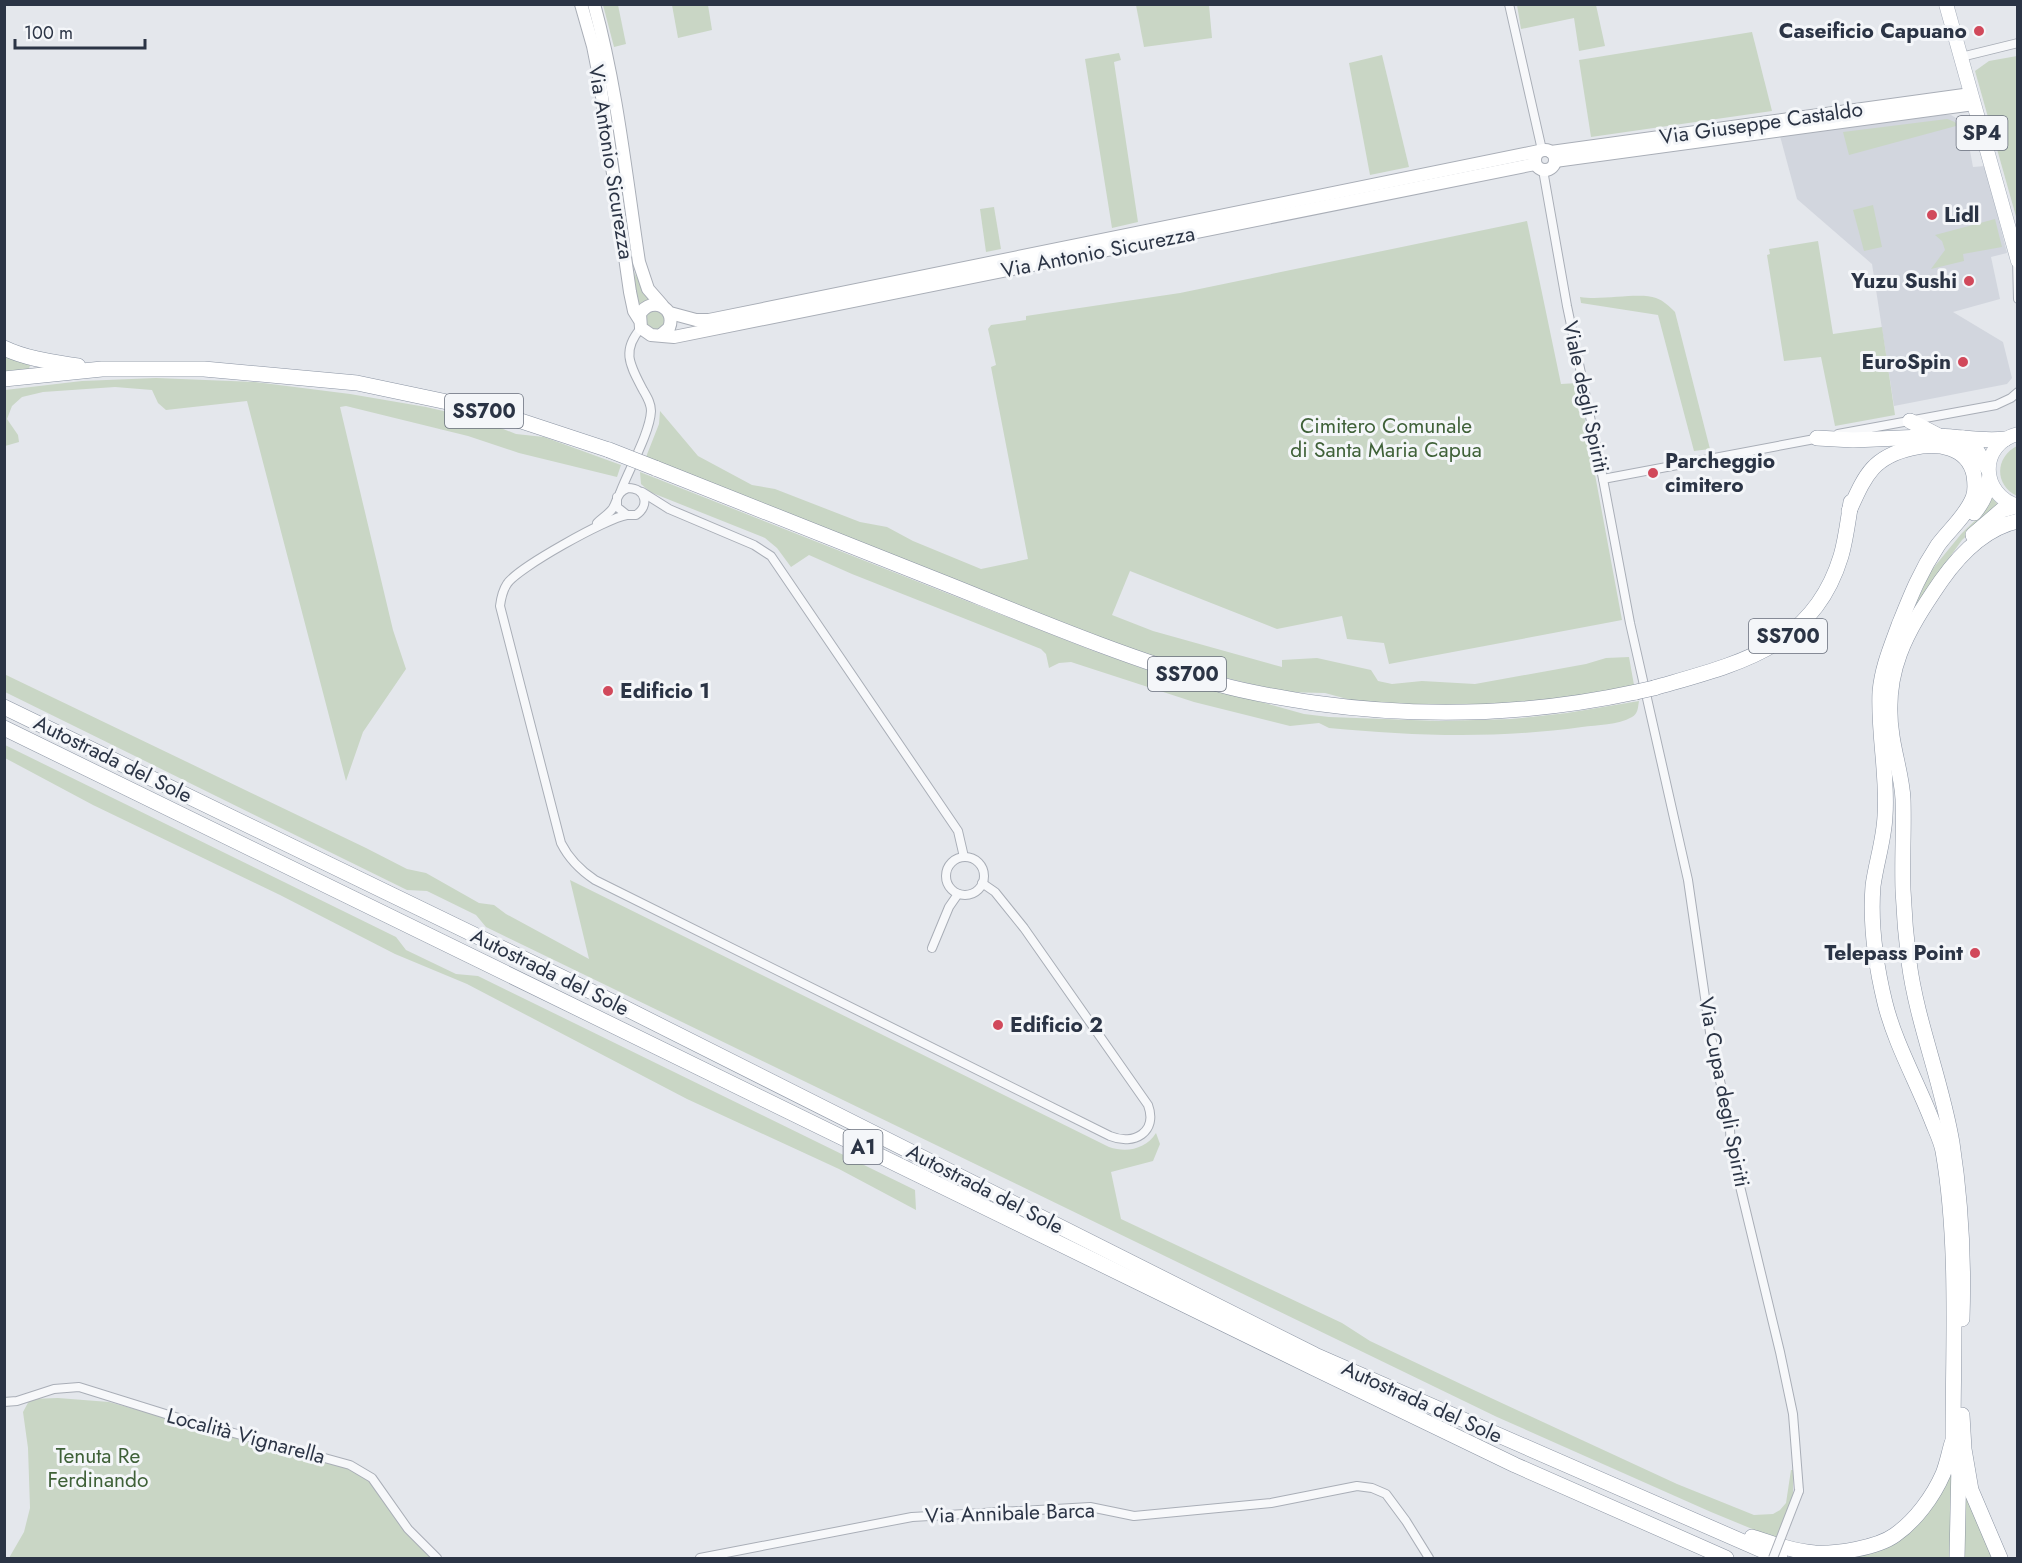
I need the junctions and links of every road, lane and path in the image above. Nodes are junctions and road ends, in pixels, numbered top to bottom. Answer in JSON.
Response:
{"nodes":[{"id":1,"x":581,"y":4,"type":"edge"},
{"id":2,"x":594,"y":4,"type":"edge"},
{"id":3,"x":1509,"y":4,"type":"edge"},
{"id":4,"x":1946,"y":4,"type":"edge"},
{"id":5,"x":2018,"y":43,"type":"edge"},
{"id":6,"x":1961,"y":57,"type":"junction"},
{"id":7,"x":1972,"y":99,"type":"junction"},
{"id":8,"x":1547,"y":153,"type":"junction"},
{"id":9,"x":1539,"y":167,"type":"junction"},
{"id":10,"x":2017,"y":259,"type":"edge"},
{"id":11,"x":2018,"y":299,"type":"edge"},
{"id":12,"x":666,"y":309,"type":"junction"},
{"id":13,"x":640,"y":324,"type":"junction"},
{"id":14,"x":661,"y":335,"type":"junction"},
{"id":15,"x":4,"y":348,"type":"edge"},
{"id":16,"x":102,"y":369,"type":"junction"},
{"id":17,"x":4,"y":379,"type":"edge"},
{"id":18,"x":2018,"y":392,"type":"edge"},
{"id":19,"x":1911,"y":421,"type":"junction"},
{"id":20,"x":2013,"y":435,"type":"edge"},
{"id":21,"x":1930,"y":436,"type":"junction"},
{"id":22,"x":1817,"y":438,"type":"junction"},
{"id":23,"x":1963,"y":438,"type":"junction"},
{"id":24,"x":631,"y":466,"type":"junction"},
{"id":25,"x":1989,"y":474,"type":"junction"},
{"id":26,"x":1603,"y":479,"type":"junction"},
{"id":27,"x":640,"y":491,"type":"junction"},
{"id":28,"x":618,"y":495,"type":"junction"},
{"id":29,"x":669,"y":509,"type":"junction"},
{"id":30,"x":1849,"y":511,"type":"junction"},
{"id":31,"x":2017,"y":511,"type":"edge"},
{"id":32,"x":639,"y":513,"type":"junction"},
{"id":33,"x":627,"y":515,"type":"junction"},
{"id":34,"x":594,"y":527,"type":"junction"},
{"id":35,"x":1940,"y":542,"type":"junction"},
{"id":36,"x":1630,"y":623,"type":"joint"},
{"id":37,"x":4,"y":706,"type":"edge"},
{"id":38,"x":4,"y":728,"type":"edge"},
{"id":39,"x":964,"y":857,"type":"junction"},
{"id":40,"x":982,"y":883,"type":"junction"},
{"id":41,"x":958,"y":894,"type":"junction"},
{"id":42,"x":932,"y":948,"type":"dead end"},
{"id":43,"x":4,"y":1402,"type":"edge"},
{"id":44,"x":1962,"y":1409,"type":"junction"},
{"id":45,"x":1953,"y":1440,"type":"junction"},
{"id":46,"x":1958,"y":1472,"type":"junction"},
{"id":47,"x":1685,"y":1517,"type":"junction"},
{"id":48,"x":438,"y":1558,"type":"edge"},
{"id":49,"x":700,"y":1558,"type":"edge"},
{"id":50,"x":1429,"y":1558,"type":"edge"},
{"id":51,"x":1726,"y":1558,"type":"edge"},
{"id":52,"x":1773,"y":1558,"type":"edge"},
{"id":53,"x":1780,"y":1558,"type":"edge"},
{"id":54,"x":1957,"y":1558,"type":"edge"},
{"id":55,"x":2000,"y":1558,"type":"edge"}],
"edges":[{"from":1,"to":13,"type":"street","name":"Via Antonio Sicurezza"},
{"from":2,"to":12,"type":"street","name":"Via Antonio Sicurezza"},
{"from":3,"to":8,"type":"street"},
{"from":4,"to":6,"type":"main road","number":"SP4"},
{"from":5,"to":6,"type":"street"},
{"from":6,"to":7,"type":"main road","number":"SP4"},
{"from":7,"to":8,"type":"street","name":"Via Giuseppe Castaldo"},
{"from":7,"to":10,"type":"main road","number":"SP4"},
{"from":8,"to":9,"type":"street"},
{"from":8,"to":9,"type":"street"},
{"from":8,"to":12,"type":"street","name":"Via Antonio Sicurezza"},
{"from":9,"to":14,"type":"street","name":"Via Antonio Sicurezza"},
{"from":9,"to":26,"type":"street","name":"Viale degli Spiriti"},
{"from":10,"to":11,"type":"street"},
{"from":12,"to":13,"type":"street"},
{"from":12,"to":14,"type":"street"},
{"from":13,"to":14,"type":"street","name":"Via Antonio Sicurezza"},
{"from":13,"to":24,"type":"street"},
{"from":15,"to":16,"type":"highway"},
{"from":16,"to":17,"type":"highway","number":"SS700"},
{"from":16,"to":30,"type":"highway","number":"SS700","bridge":true},
{"from":18,"to":19,"type":"street"},
{"from":19,"to":21,"type":"highway"},
{"from":19,"to":22,"type":"street"},
{"from":20,"to":23,"type":"highway","number":"SS700"},
{"from":20,"to":25,"type":"main road"},
{"from":21,"to":22,"type":"highway"},
{"from":21,"to":23,"type":"highway","number":"SS700"},
{"from":21,"to":30,"type":"highway","number":"SS700"},
{"from":22,"to":26,"type":"street"},
{"from":23,"to":25,"type":"highway"},
{"from":24,"to":27,"type":"street"},
{"from":24,"to":28,"type":"street"},
{"from":25,"to":31,"type":"main road"},
{"from":25,"to":35,"type":"highway"},
{"from":26,"to":36,"type":"street","name":"Viale degli Spiriti"},
{"from":27,"to":28,"type":"street"},
{"from":27,"to":29,"type":"street"},
{"from":27,"to":32,"type":"street"},
{"from":28,"to":33,"type":"street"},
{"from":28,"to":34,"type":"street"},
{"from":29,"to":32,"type":"street"},
{"from":29,"to":39,"type":"street"},
{"from":30,"to":35,"type":"highway"},
{"from":31,"to":44,"type":"highway"},
{"from":32,"to":33,"type":"street"},
{"from":33,"to":34,"type":"street"},
{"from":34,"to":40,"type":"street"},
{"from":35,"to":45,"type":"highway"},
{"from":36,"to":52,"type":"street","name":"Via Cupa degli Spiriti","bridge":true},
{"from":37,"to":47,"type":"highway","name":"Autostrada del Sole","number":"A1"},
{"from":38,"to":51,"type":"highway","name":"Autostrada del Sole","number":"A1"},
{"from":39,"to":40,"type":"street"},
{"from":39,"to":41,"type":"street"},
{"from":40,"to":41,"type":"street"},
{"from":41,"to":42,"type":"street"},
{"from":43,"to":48,"type":"street","name":"Località Vignarella"},
{"from":44,"to":46,"type":"highway"},
{"from":44,"to":55,"type":"highway"},
{"from":45,"to":46,"type":"highway"},
{"from":45,"to":47,"type":"highway"},
{"from":46,"to":54,"type":"highway"},
{"from":47,"to":53,"type":"highway","name":"Autostrada del Sole","number":"A1"},
{"from":49,"to":50,"type":"street","name":"Via Annibale Barca"}]}
